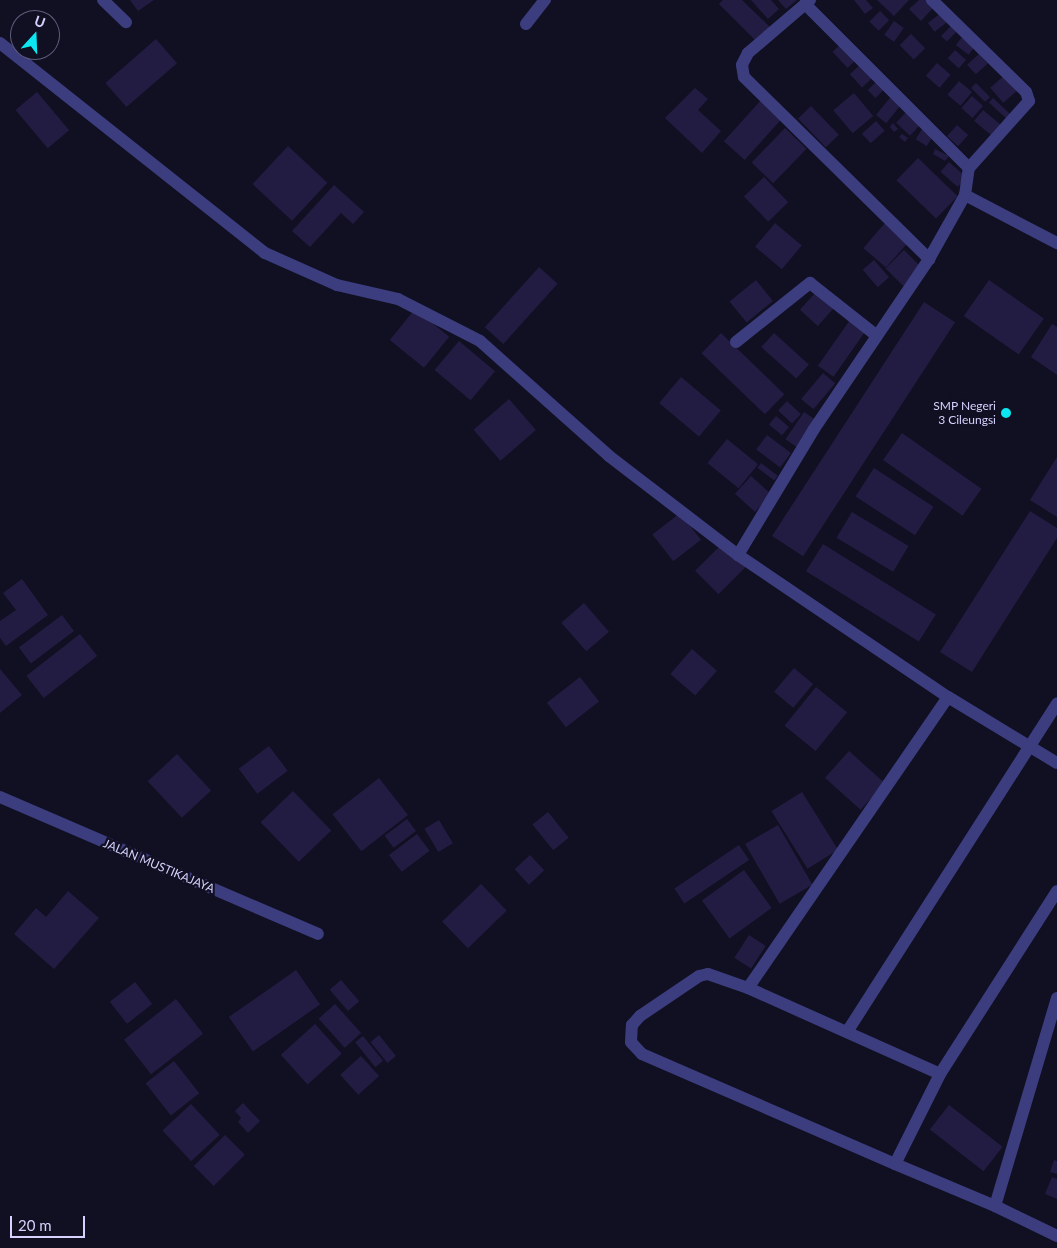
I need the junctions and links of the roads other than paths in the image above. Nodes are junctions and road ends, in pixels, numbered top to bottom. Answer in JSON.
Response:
{"nodes":[{"id":1,"x":103,"y":0,"type":"edge"},
{"id":2,"x":546,"y":0,"type":"edge"},
{"id":3,"x":932,"y":0,"type":"edge"},
{"id":4,"x":808,"y":2,"type":"edge"},
{"id":5,"x":126,"y":22,"type":"dead end"},
{"id":6,"x":526,"y":24,"type":"dead end"},
{"id":7,"x":0,"y":43,"type":"edge"},
{"id":8,"x":969,"y":168,"type":"junction"},
{"id":9,"x":965,"y":194,"type":"junction"},
{"id":10,"x":1057,"y":243,"type":"edge"},
{"id":11,"x":929,"y":259,"type":"junction"},
{"id":12,"x":877,"y":336,"type":"junction"},
{"id":13,"x":736,"y":342,"type":"dead end"},
{"id":14,"x":738,"y":555,"type":"junction"},
{"id":15,"x":948,"y":697,"type":"junction"},
{"id":16,"x":1057,"y":703,"type":"edge"},
{"id":17,"x":1030,"y":744,"type":"junction"},
{"id":18,"x":1057,"y":763,"type":"edge"},
{"id":19,"x":0,"y":797,"type":"edge"},
{"id":20,"x":1057,"y":891,"type":"edge"},
{"id":21,"x":318,"y":934,"type":"dead end"},
{"id":22,"x":748,"y":988,"type":"junction"},
{"id":23,"x":1057,"y":998,"type":"edge"},
{"id":24,"x":847,"y":1032,"type":"junction"},
{"id":25,"x":940,"y":1074,"type":"junction"},
{"id":26,"x":895,"y":1164,"type":"junction"},
{"id":27,"x":995,"y":1206,"type":"junction"},
{"id":28,"x":1057,"y":1236,"type":"edge"}],
"edges":[{"from":1,"to":5,"type":"street"},
{"from":2,"to":6,"type":"street"},
{"from":3,"to":8,"type":"street"},
{"from":4,"to":8,"type":"street"},
{"from":4,"to":11,"type":"street"},
{"from":7,"to":14,"type":"street"},
{"from":8,"to":9,"type":"street"},
{"from":9,"to":10,"type":"street"},
{"from":9,"to":11,"type":"street"},
{"from":11,"to":12,"type":"street"},
{"from":12,"to":13,"type":"street"},
{"from":12,"to":14,"type":"street"},
{"from":14,"to":15,"type":"street"},
{"from":15,"to":17,"type":"street"},
{"from":15,"to":22,"type":"street"},
{"from":16,"to":17,"type":"street"},
{"from":17,"to":18,"type":"street"},
{"from":17,"to":24,"type":"street"},
{"from":19,"to":21,"type":"street","name":"JALAN MUSTIKAJAYA"},
{"from":20,"to":25,"type":"street"},
{"from":22,"to":24,"type":"street"},
{"from":22,"to":26,"type":"street"},
{"from":23,"to":27,"type":"street"},
{"from":24,"to":25,"type":"street"},
{"from":25,"to":26,"type":"street"},
{"from":26,"to":27,"type":"street"},
{"from":27,"to":28,"type":"street"}]}
